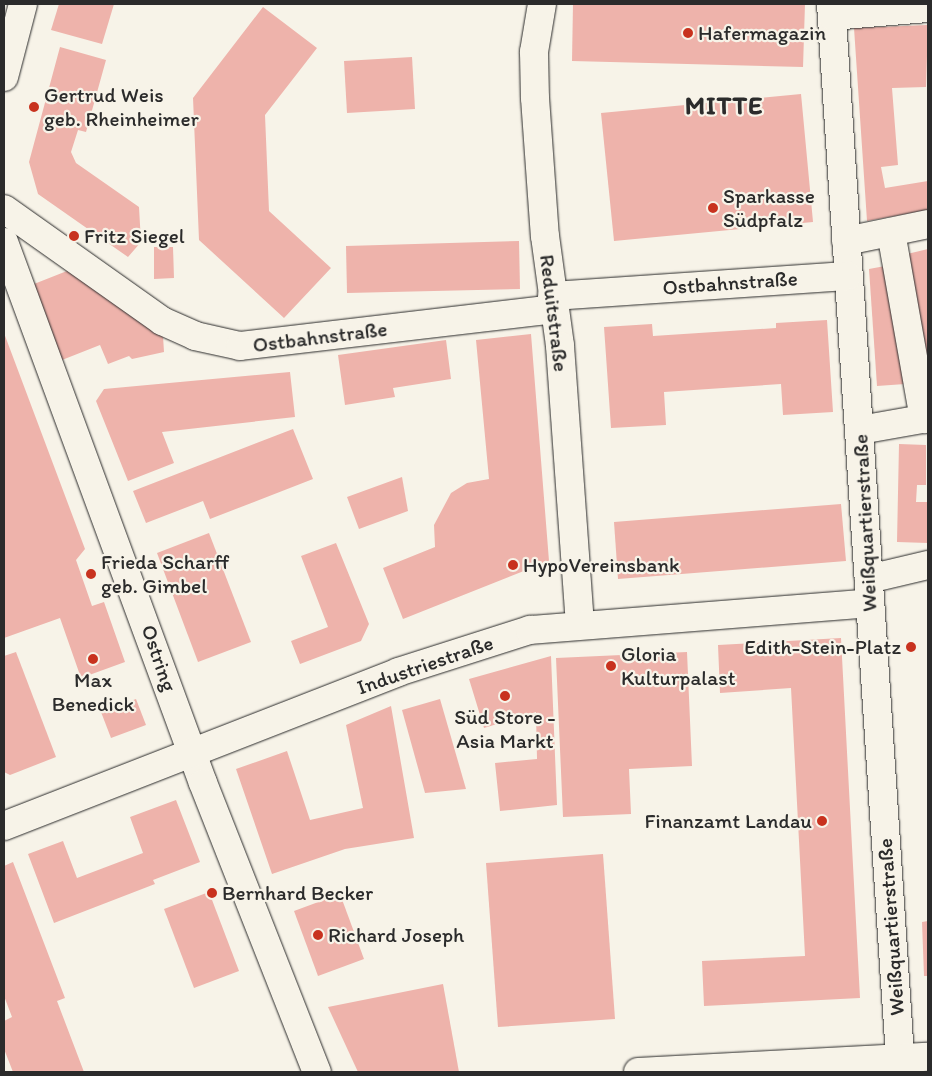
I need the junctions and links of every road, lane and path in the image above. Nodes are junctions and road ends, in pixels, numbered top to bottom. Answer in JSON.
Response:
{"nodes":[{"id":1,"x":23,"y":4,"type":"edge"},
{"id":2,"x":542,"y":4,"type":"edge"},
{"id":3,"x":928,"y":8,"type":"edge"},
{"id":4,"x":831,"y":10,"type":"edge"},
{"id":5,"x":4,"y":77,"type":"edge"},
{"id":6,"x":4,"y":209,"type":"edge"},
{"id":7,"x":928,"y":224,"type":"edge"},
{"id":8,"x":891,"y":232,"type":"junction"},
{"id":9,"x":846,"y":240,"type":"junction"},
{"id":10,"x":4,"y":242,"type":"edge"},
{"id":11,"x":848,"y":276,"type":"junction"},
{"id":12,"x":553,"y":302,"type":"junction"},
{"id":13,"x":926,"y":418,"type":"edge"},
{"id":14,"x":860,"y":430,"type":"junction"},
{"id":15,"x":928,"y":565,"type":"edge"},
{"id":16,"x":870,"y":591,"type":"junction"},
{"id":17,"x":580,"y":623,"type":"junction"},
{"id":18,"x":193,"y":752,"type":"junction"},
{"id":19,"x":4,"y":826,"type":"edge"},
{"id":20,"x":928,"y":1057,"type":"edge"},
{"id":21,"x":900,"y":1064,"type":"edge"},
{"id":22,"x":318,"y":1072,"type":"edge"},
{"id":23,"x":638,"y":1072,"type":"edge"}],
"edges":[{"from":1,"to":5,"type":"street"},
{"from":2,"to":12,"type":"street","name":"Reduitstraße"},
{"from":3,"to":4,"type":"street"},
{"from":4,"to":9,"type":"street","name":"Weißquartierstraße"},
{"from":6,"to":12,"type":"street","name":"Ostbahnstraße"},
{"from":7,"to":8,"type":"street"},
{"from":8,"to":9,"type":"street"},
{"from":8,"to":13,"type":"street"},
{"from":9,"to":11,"type":"street","name":"Weißquartierstraße"},
{"from":10,"to":18,"type":"street","name":"Ostring"},
{"from":11,"to":12,"type":"street","name":"Ostbahnstraße"},
{"from":11,"to":14,"type":"street","name":"Weißquartierstraße"},
{"from":12,"to":17,"type":"street","name":"Reduitstraße"},
{"from":13,"to":14,"type":"street"},
{"from":14,"to":16,"type":"street","name":"Weißquartierstraße"},
{"from":15,"to":16,"type":"street","name":"Industriestraße"},
{"from":16,"to":17,"type":"street","name":"Industriestraße"},
{"from":16,"to":21,"type":"street","name":"Weißquartierstraße"},
{"from":17,"to":18,"type":"street","name":"Industriestraße"},
{"from":18,"to":19,"type":"street","name":"Industriestraße"},
{"from":18,"to":22,"type":"street","name":"Ostring"},
{"from":20,"to":21,"type":"street"},
{"from":21,"to":23,"type":"street"}]}
